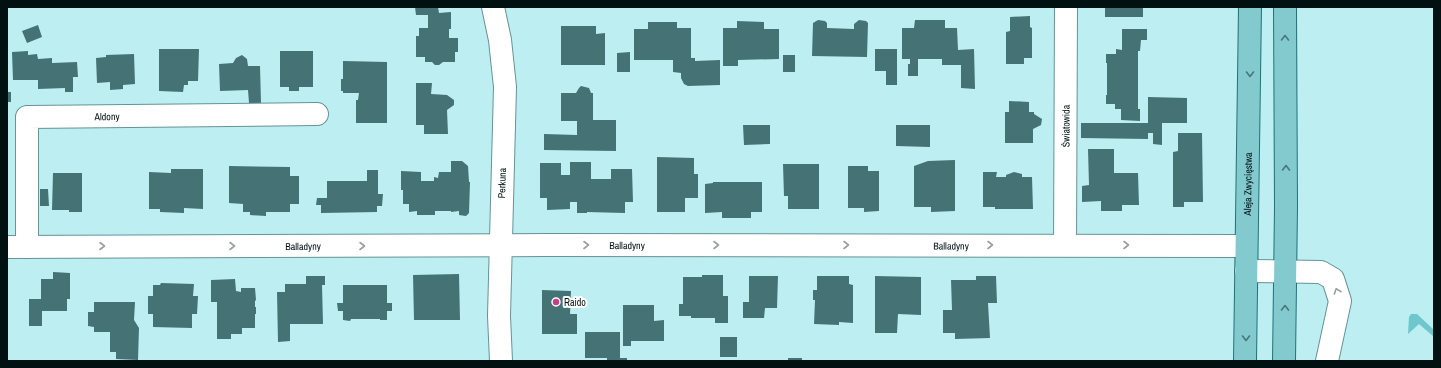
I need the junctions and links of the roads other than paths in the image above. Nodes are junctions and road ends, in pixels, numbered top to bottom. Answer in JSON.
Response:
{"nodes":[{"id":1,"x":493,"y":7,"type":"edge"},
{"id":2,"x":1066,"y":7,"type":"edge"},
{"id":3,"x":1250,"y":7,"type":"edge"},
{"id":4,"x":1285,"y":7,"type":"edge"},
{"id":5,"x":317,"y":114,"type":"dead end"},
{"id":6,"x":500,"y":245,"type":"junction"},
{"id":7,"x":1065,"y":245,"type":"junction"},
{"id":8,"x":1246,"y":246,"type":"junction"},
{"id":9,"x":17,"y":247,"type":"edge"},
{"id":10,"x":1246,"y":271,"type":"junction"},
{"id":11,"x":1286,"y":271,"type":"junction"},
{"id":12,"x":501,"y":361,"type":"edge"},
{"id":13,"x":1245,"y":361,"type":"edge"},
{"id":14,"x":1284,"y":361,"type":"edge"},
{"id":15,"x":1327,"y":361,"type":"edge"}],
"edges":[{"from":1,"to":6,"type":"street","name":"Perkuna"},
{"from":2,"to":7,"type":"street","name":"Światowida"},
{"from":3,"to":8,"type":"main road","name":"Aleja Zwycięstwa","one_way":true},
{"from":11,"to":4,"type":"main road","one_way":true},
{"from":5,"to":9,"type":"street","name":"Aldony"},
{"from":6,"to":7,"type":"street","name":"Balladyny","one_way":true},
{"from":9,"to":6,"type":"street","name":"Balladyny","one_way":true},
{"from":6,"to":12,"type":"street","name":"Perkuna"},
{"from":7,"to":8,"type":"street","name":"Balladyny","one_way":true},
{"from":8,"to":10,"type":"main road","name":"Aleja Zwycięstwa"},
{"from":10,"to":11,"type":"street"},
{"from":10,"to":13,"type":"main road","name":"Aleja Zwycięstwa","one_way":true},
{"from":14,"to":11,"type":"main road","one_way":true},
{"from":15,"to":11,"type":"street","one_way":true}]}
